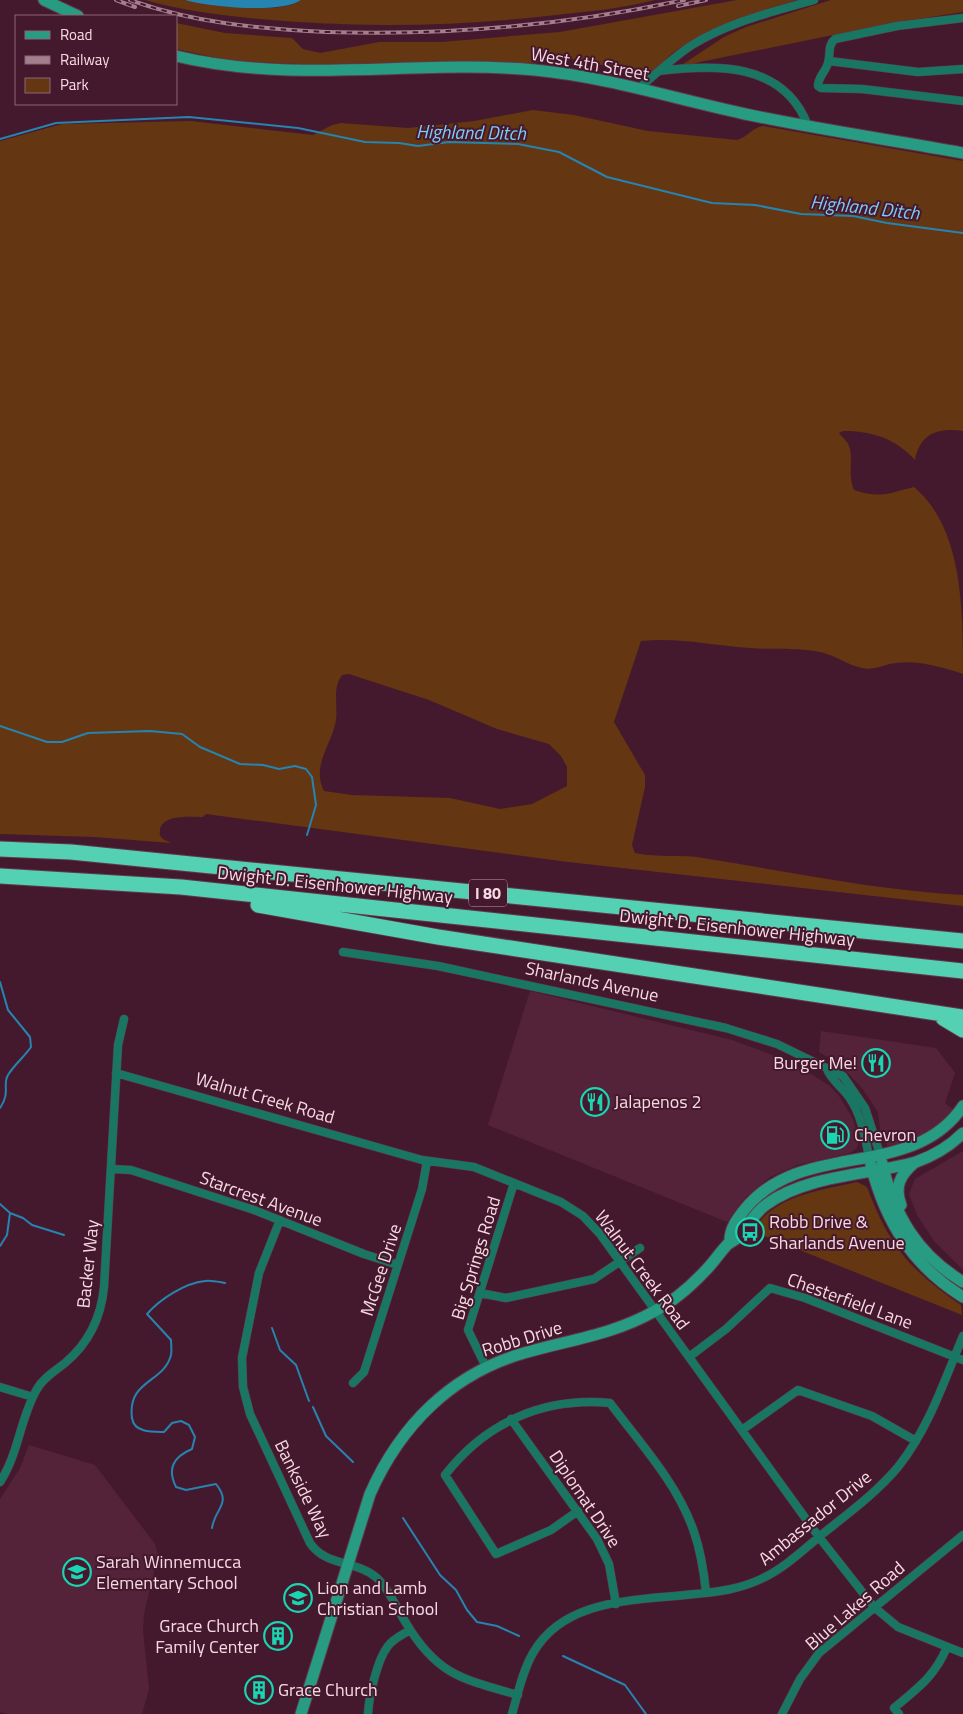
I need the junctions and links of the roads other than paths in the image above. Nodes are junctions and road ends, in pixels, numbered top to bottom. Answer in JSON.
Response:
{"nodes":[{"id":1,"x":44,"y":0,"type":"edge"},
{"id":2,"x":814,"y":0,"type":"edge"},
{"id":3,"x":76,"y":15,"type":"edge"},
{"id":4,"x":963,"y":18,"type":"edge"},
{"id":5,"x":178,"y":56,"type":"edge"},
{"id":6,"x":829,"y":61,"type":"junction"},
{"id":7,"x":963,"y":69,"type":"edge"},
{"id":8,"x":659,"y":71,"type":"junction"},
{"id":9,"x":638,"y":89,"type":"junction"},
{"id":10,"x":963,"y":101,"type":"edge"},
{"id":11,"x":808,"y":126,"type":"junction"},
{"id":12,"x":963,"y":152,"type":"edge"},
{"id":13,"x":0,"y":849,"type":"edge"},
{"id":14,"x":0,"y":876,"type":"edge"},
{"id":15,"x":181,"y":887,"type":"junction"},
{"id":16,"x":963,"y":941,"type":"edge"},
{"id":17,"x":343,"y":952,"type":"dead end"},
{"id":18,"x":963,"y":971,"type":"edge"},
{"id":19,"x":920,"y":1011,"type":"junction"},
{"id":20,"x":963,"y":1017,"type":"edge"},
{"id":21,"x":124,"y":1019,"type":"dead end"},
{"id":22,"x":963,"y":1030,"type":"edge"},
{"id":23,"x":116,"y":1073,"type":"junction"},
{"id":24,"x":963,"y":1106,"type":"edge"},
{"id":25,"x":963,"y":1133,"type":"edge"},
{"id":26,"x":874,"y":1155,"type":"junction"},
{"id":27,"x":427,"y":1161,"type":"junction"},
{"id":28,"x":916,"y":1162,"type":"junction"},
{"id":29,"x":111,"y":1169,"type":"junction"},
{"id":30,"x":878,"y":1170,"type":"junction"},
{"id":31,"x":514,"y":1183,"type":"junction"},
{"id":32,"x":280,"y":1220,"type":"junction"},
{"id":33,"x":730,"y":1242,"type":"junction"},
{"id":34,"x":640,"y":1248,"type":"dead end"},
{"id":35,"x":924,"y":1249,"type":"junction"},
{"id":36,"x":620,"y":1262,"type":"junction"},
{"id":37,"x":398,"y":1265,"type":"junction"},
{"id":38,"x":963,"y":1282,"type":"edge"},
{"id":39,"x":480,"y":1293,"type":"junction"},
{"id":40,"x":963,"y":1297,"type":"edge"},
{"id":41,"x":656,"y":1311,"type":"junction"},
{"id":42,"x":963,"y":1336,"type":"edge"},
{"id":43,"x":954,"y":1356,"type":"junction"},
{"id":44,"x":689,"y":1357,"type":"junction"},
{"id":45,"x":963,"y":1360,"type":"edge"},
{"id":46,"x":486,"y":1367,"type":"junction"},
{"id":47,"x":352,"y":1383,"type":"dead end"},
{"id":48,"x":0,"y":1387,"type":"edge"},
{"id":49,"x":33,"y":1397,"type":"junction"},
{"id":50,"x":511,"y":1419,"type":"junction"},
{"id":51,"x":742,"y":1430,"type":"junction"},
{"id":52,"x":916,"y":1442,"type":"junction"},
{"id":53,"x":0,"y":1482,"type":"edge"},
{"id":54,"x":578,"y":1511,"type":"junction"},
{"id":55,"x":963,"y":1536,"type":"edge"},
{"id":56,"x":819,"y":1537,"type":"junction"},
{"id":57,"x":348,"y":1565,"type":"junction"},
{"id":58,"x":706,"y":1593,"type":"junction"},
{"id":59,"x":616,"y":1604,"type":"junction"},
{"id":60,"x":874,"y":1607,"type":"junction"},
{"id":61,"x":410,"y":1630,"type":"junction"},
{"id":62,"x":947,"y":1647,"type":"junction"},
{"id":63,"x":963,"y":1653,"type":"edge"},
{"id":64,"x":518,"y":1695,"type":"junction"},
{"id":65,"x":301,"y":1714,"type":"edge"},
{"id":66,"x":368,"y":1714,"type":"edge"},
{"id":67,"x":512,"y":1714,"type":"edge"},
{"id":68,"x":782,"y":1714,"type":"edge"},
{"id":69,"x":899,"y":1714,"type":"edge"}],
"edges":[{"from":1,"to":3,"type":"main road"},
{"from":2,"to":8,"type":"street"},
{"from":4,"to":6,"type":"street"},
{"from":5,"to":9,"type":"main road","name":"West 4th Street"},
{"from":6,"to":7,"type":"street"},
{"from":6,"to":10,"type":"street"},
{"from":8,"to":9,"type":"street"},
{"from":8,"to":11,"type":"street"},
{"from":9,"to":11,"type":"main road","name":"West 4th Street"},
{"from":11,"to":12,"type":"main road","name":"West 4th Street"},
{"from":13,"to":16,"type":"highway","name":"Dwight D. Eisenhower Highway","number":"I 80"},
{"from":14,"to":15,"type":"highway","name":"Dwight D. Eisenhower Highway","number":"I 80"},
{"from":15,"to":18,"type":"highway","name":"Dwight D. Eisenhower Highway","number":"I 80"},
{"from":15,"to":19,"type":"highway"},
{"from":17,"to":26,"type":"street","name":"Sharlands Avenue"},
{"from":19,"to":20,"type":"highway"},
{"from":19,"to":22,"type":"highway"},
{"from":21,"to":23,"type":"street","name":"Backer Way"},
{"from":23,"to":27,"type":"street","name":"Walnut Creek Road"},
{"from":23,"to":29,"type":"street","name":"Backer Way"},
{"from":24,"to":26,"type":"main road","name":"Robb Drive"},
{"from":25,"to":28,"type":"main road","name":"Robb Drive"},
{"from":26,"to":30,"type":"main road","name":"Sharlands Avenue"},
{"from":26,"to":33,"type":"main road","name":"Robb Drive"},
{"from":27,"to":31,"type":"street","name":"Walnut Creek Road"},
{"from":27,"to":37,"type":"street","name":"McGee Drive"},
{"from":28,"to":30,"type":"main road","name":"Robb Drive"},
{"from":28,"to":35,"type":"main road"},
{"from":29,"to":32,"type":"street","name":"Starcrest Avenue"},
{"from":29,"to":49,"type":"street","name":"Backer Way"},
{"from":30,"to":33,"type":"main road","name":"Robb Drive"},
{"from":30,"to":35,"type":"main road","name":"Sharlands Avenue"},
{"from":30,"to":40,"type":"main road","name":"Sharlands Avenue"},
{"from":31,"to":36,"type":"street","name":"Walnut Creek Road"},
{"from":31,"to":39,"type":"street","name":"Big Springs Road"},
{"from":32,"to":37,"type":"street","name":"Starcrest Avenue"},
{"from":32,"to":57,"type":"street","name":"Bankside Way"},
{"from":33,"to":41,"type":"main road","name":"Robb Drive"},
{"from":34,"to":36,"type":"street"},
{"from":35,"to":38,"type":"main road","name":"Sharlands Avenue"},
{"from":36,"to":39,"type":"street"},
{"from":36,"to":41,"type":"street","name":"Walnut Creek Road"},
{"from":37,"to":47,"type":"street","name":"McGee Drive"},
{"from":39,"to":46,"type":"street","name":"Big Springs Road"},
{"from":41,"to":44,"type":"street","name":"Walnut Creek Road"},
{"from":41,"to":46,"type":"main road","name":"Robb Drive"},
{"from":42,"to":43,"type":"street","name":"Ambassador Drive"},
{"from":43,"to":44,"type":"street","name":"Chesterfield Lane"},
{"from":43,"to":45,"type":"street","name":"Chesterfield Lane"},
{"from":43,"to":52,"type":"street","name":"Ambassador Drive"},
{"from":44,"to":51,"type":"street","name":"Walnut Creek Road"},
{"from":46,"to":57,"type":"main road","name":"Robb Drive"},
{"from":48,"to":49,"type":"street"},
{"from":49,"to":53,"type":"street","name":"Backer Way"},
{"from":50,"to":54,"type":"street","name":"Diplomat Drive"},
{"from":50,"to":54,"type":"street"},
{"from":50,"to":58,"type":"street"},
{"from":51,"to":52,"type":"street"},
{"from":51,"to":56,"type":"street","name":"Walnut Creek Road"},
{"from":52,"to":56,"type":"street","name":"Ambassador Drive"},
{"from":54,"to":59,"type":"street","name":"Diplomat Drive"},
{"from":55,"to":60,"type":"street","name":"Blue Lakes Road"},
{"from":56,"to":58,"type":"street","name":"Ambassador Drive"},
{"from":56,"to":60,"type":"street","name":"Walnut Creek Road"},
{"from":57,"to":61,"type":"street","name":"Bankside Way"},
{"from":57,"to":65,"type":"main road","name":"Robb Drive"},
{"from":58,"to":59,"type":"street","name":"Ambassador Drive"},
{"from":59,"to":64,"type":"street","name":"Ambassador Drive"},
{"from":60,"to":62,"type":"street","name":"Walnut Creek Road"},
{"from":60,"to":68,"type":"street","name":"Blue Lakes Road"},
{"from":61,"to":64,"type":"street","name":"Bankside Way"},
{"from":61,"to":66,"type":"street"},
{"from":62,"to":63,"type":"street","name":"Walnut Creek Road"},
{"from":62,"to":69,"type":"street"},
{"from":64,"to":67,"type":"street","name":"Ambassador Drive"}]}
